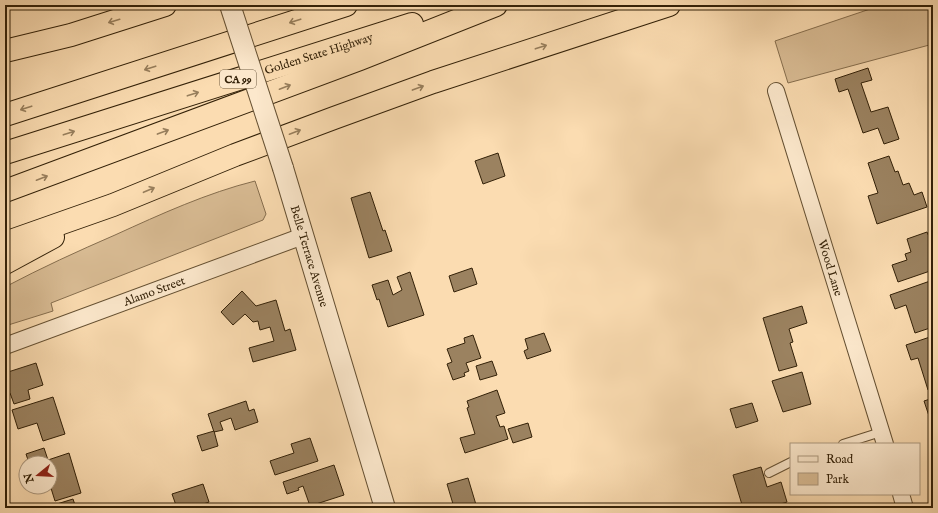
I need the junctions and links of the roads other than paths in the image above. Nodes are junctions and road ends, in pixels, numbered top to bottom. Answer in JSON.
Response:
{"nodes":[{"id":1,"x":165,"y":5,"type":"edge"},
{"id":2,"x":230,"y":5,"type":"edge"},
{"id":3,"x":346,"y":5,"type":"edge"},
{"id":4,"x":472,"y":5,"type":"edge"},
{"id":5,"x":496,"y":5,"type":"edge"},
{"id":6,"x":669,"y":5,"type":"edge"},
{"id":7,"x":71,"y":35,"type":"junction"},
{"id":8,"x":5,"y":43,"type":"edge"},
{"id":9,"x":5,"y":51,"type":"edge"},
{"id":10,"x":776,"y":92,"type":"dead end"},
{"id":11,"x":5,"y":115,"type":"edge"},
{"id":12,"x":5,"y":154,"type":"edge"},
{"id":13,"x":5,"y":191,"type":"edge"},
{"id":14,"x":112,"y":205,"type":"junction"},
{"id":15,"x":303,"y":236,"type":"junction"},
{"id":16,"x":5,"y":243,"type":"edge"},
{"id":17,"x":5,"y":263,"type":"edge"},
{"id":18,"x":5,"y":346,"type":"edge"},
{"id":19,"x":883,"y":438,"type":"edge"},
{"id":20,"x":850,"y":443,"type":"edge"},
{"id":21,"x":790,"y":462,"type":"edge"},
{"id":22,"x":769,"y":473,"type":"dead end"},
{"id":23,"x":901,"y":495,"type":"edge"},
{"id":24,"x":385,"y":508,"type":"edge"},
{"id":25,"x":905,"y":508,"type":"edge"}],
"edges":[{"from":1,"to":7,"type":"highway","one_way":true},
{"from":2,"to":15,"type":"street","name":"Belle Terrace Avenue","bridge":true},
{"from":3,"to":11,"type":"highway","one_way":true},
{"from":12,"to":4,"type":"highway","name":"Golden State Highway","number":"CA 99","one_way":true},
{"from":13,"to":5,"type":"highway","one_way":true},
{"from":14,"to":6,"type":"highway","one_way":true},
{"from":7,"to":8,"type":"highway"},
{"from":7,"to":9,"type":"highway"},
{"from":10,"to":19,"type":"street","name":"Wood Lane"},
{"from":14,"to":16,"type":"highway"},
{"from":14,"to":17,"type":"highway"},
{"from":15,"to":18,"type":"street","name":"Alamo Street"},
{"from":15,"to":24,"type":"street","name":"Belle Terrace Avenue"},
{"from":19,"to":20,"type":"lane"},
{"from":21,"to":22,"type":"lane"},
{"from":23,"to":25,"type":"street"}]}
